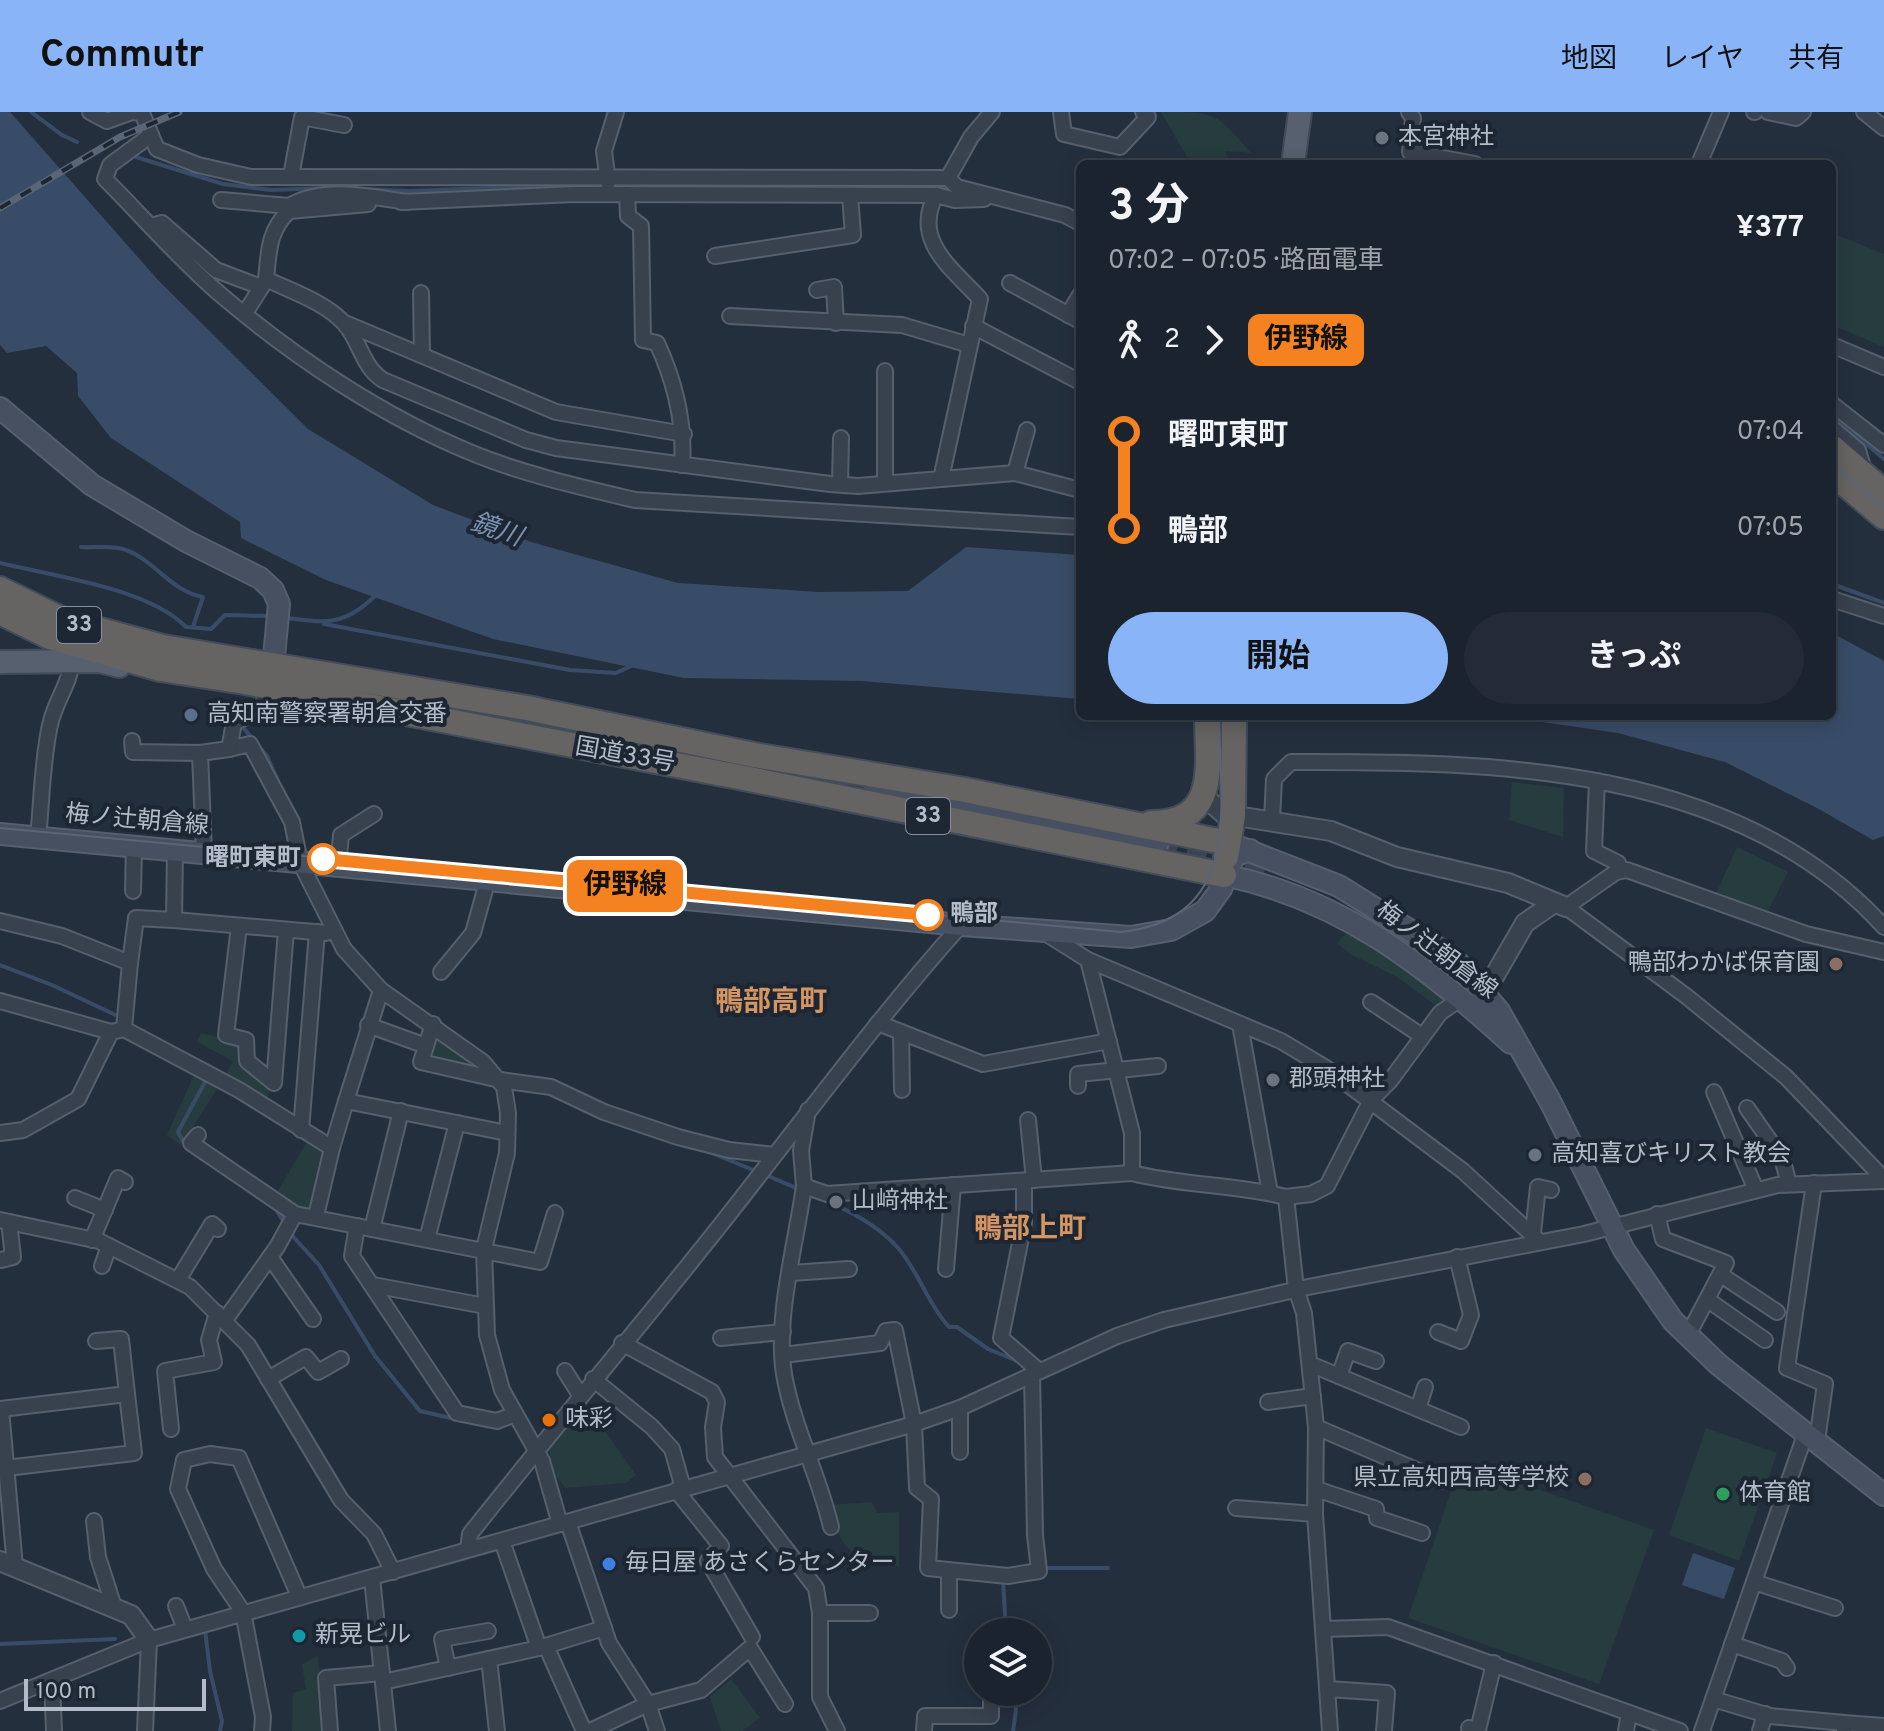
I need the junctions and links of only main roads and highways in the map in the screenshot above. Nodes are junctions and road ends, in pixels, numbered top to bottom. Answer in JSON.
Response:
{"nodes":[{"id":1,"x":1300,"y":112,"type":"edge"},
{"id":2,"x":1294,"y":160,"type":"edge"},
{"id":3,"x":0,"y":408,"type":"edge"},
{"id":4,"x":1836,"y":450,"type":"edge"},
{"id":5,"x":1836,"y":476,"type":"edge"},
{"id":6,"x":1875,"y":484,"type":"edge"},
{"id":7,"x":1884,"y":517,"type":"edge"},
{"id":8,"x":0,"y":589,"type":"edge"},
{"id":9,"x":0,"y":612,"type":"edge"},
{"id":10,"x":56,"y":629,"type":"junction"},
{"id":11,"x":0,"y":662,"type":"edge"},
{"id":12,"x":160,"y":669,"type":"junction"},
{"id":13,"x":273,"y":677,"type":"junction"},
{"id":14,"x":1207,"y":720,"type":"edge"},
{"id":15,"x":1234,"y":720,"type":"edge"},
{"id":16,"x":752,"y":767,"type":"junction"},
{"id":17,"x":1207,"y":790,"type":"junction"},
{"id":18,"x":1128,"y":823,"type":"junction"},
{"id":19,"x":0,"y":834,"type":"edge"},
{"id":20,"x":1158,"y":843,"type":"tunnel mouth"},
{"id":21,"x":1233,"y":845,"type":"junction"},
{"id":22,"x":1270,"y":871,"type":"tunnel mouth"},
{"id":23,"x":1224,"y":875,"type":"junction"},
{"id":24,"x":1493,"y":1016,"type":"junction"},
{"id":25,"x":1884,"y":1495,"type":"edge"}],
"edges":[{"from":1,"to":2,"type":"main road"},
{"from":3,"to":13,"type":"main road"},
{"from":4,"to":6,"type":"highway"},
{"from":5,"to":7,"type":"highway"},
{"from":8,"to":10,"type":"highway","name":"国道33号","number":"33"},
{"from":9,"to":10,"type":"highway","name":"国道33号","number":"33"},
{"from":10,"to":11,"type":"main road"},
{"from":10,"to":12,"type":"highway","name":"国道33号","number":"33"},
{"from":10,"to":13,"type":"highway","name":"国道33号","number":"33"},
{"from":11,"to":12,"type":"main road"},
{"from":12,"to":13,"type":"highway","name":"国道33号","number":"33"},
{"from":13,"to":16,"type":"highway","name":"国道33号","number":"33"},
{"from":14,"to":17,"type":"highway"},
{"from":15,"to":21,"type":"highway"},
{"from":16,"to":18,"type":"highway","name":"国道33号","number":"33"},
{"from":16,"to":20,"type":"main road"},
{"from":16,"to":23,"type":"highway","name":"国道33号","number":"33"},
{"from":17,"to":18,"type":"highway","name":"国道33号","number":"33"},
{"from":17,"to":21,"type":"highway"},
{"from":18,"to":21,"type":"highway","name":"国道33号","number":"33"},
{"from":19,"to":23,"type":"main road","name":"梅ノ辻朝倉線"},
{"from":21,"to":23,"type":"highway"},
{"from":21,"to":24,"type":"main road","name":"梅ノ辻朝倉線"},
{"from":22,"to":24,"type":"main road"},
{"from":23,"to":24,"type":"main road","name":"梅ノ辻朝倉線"},
{"from":24,"to":25,"type":"main road","name":"梅ノ辻朝倉線"}]}
